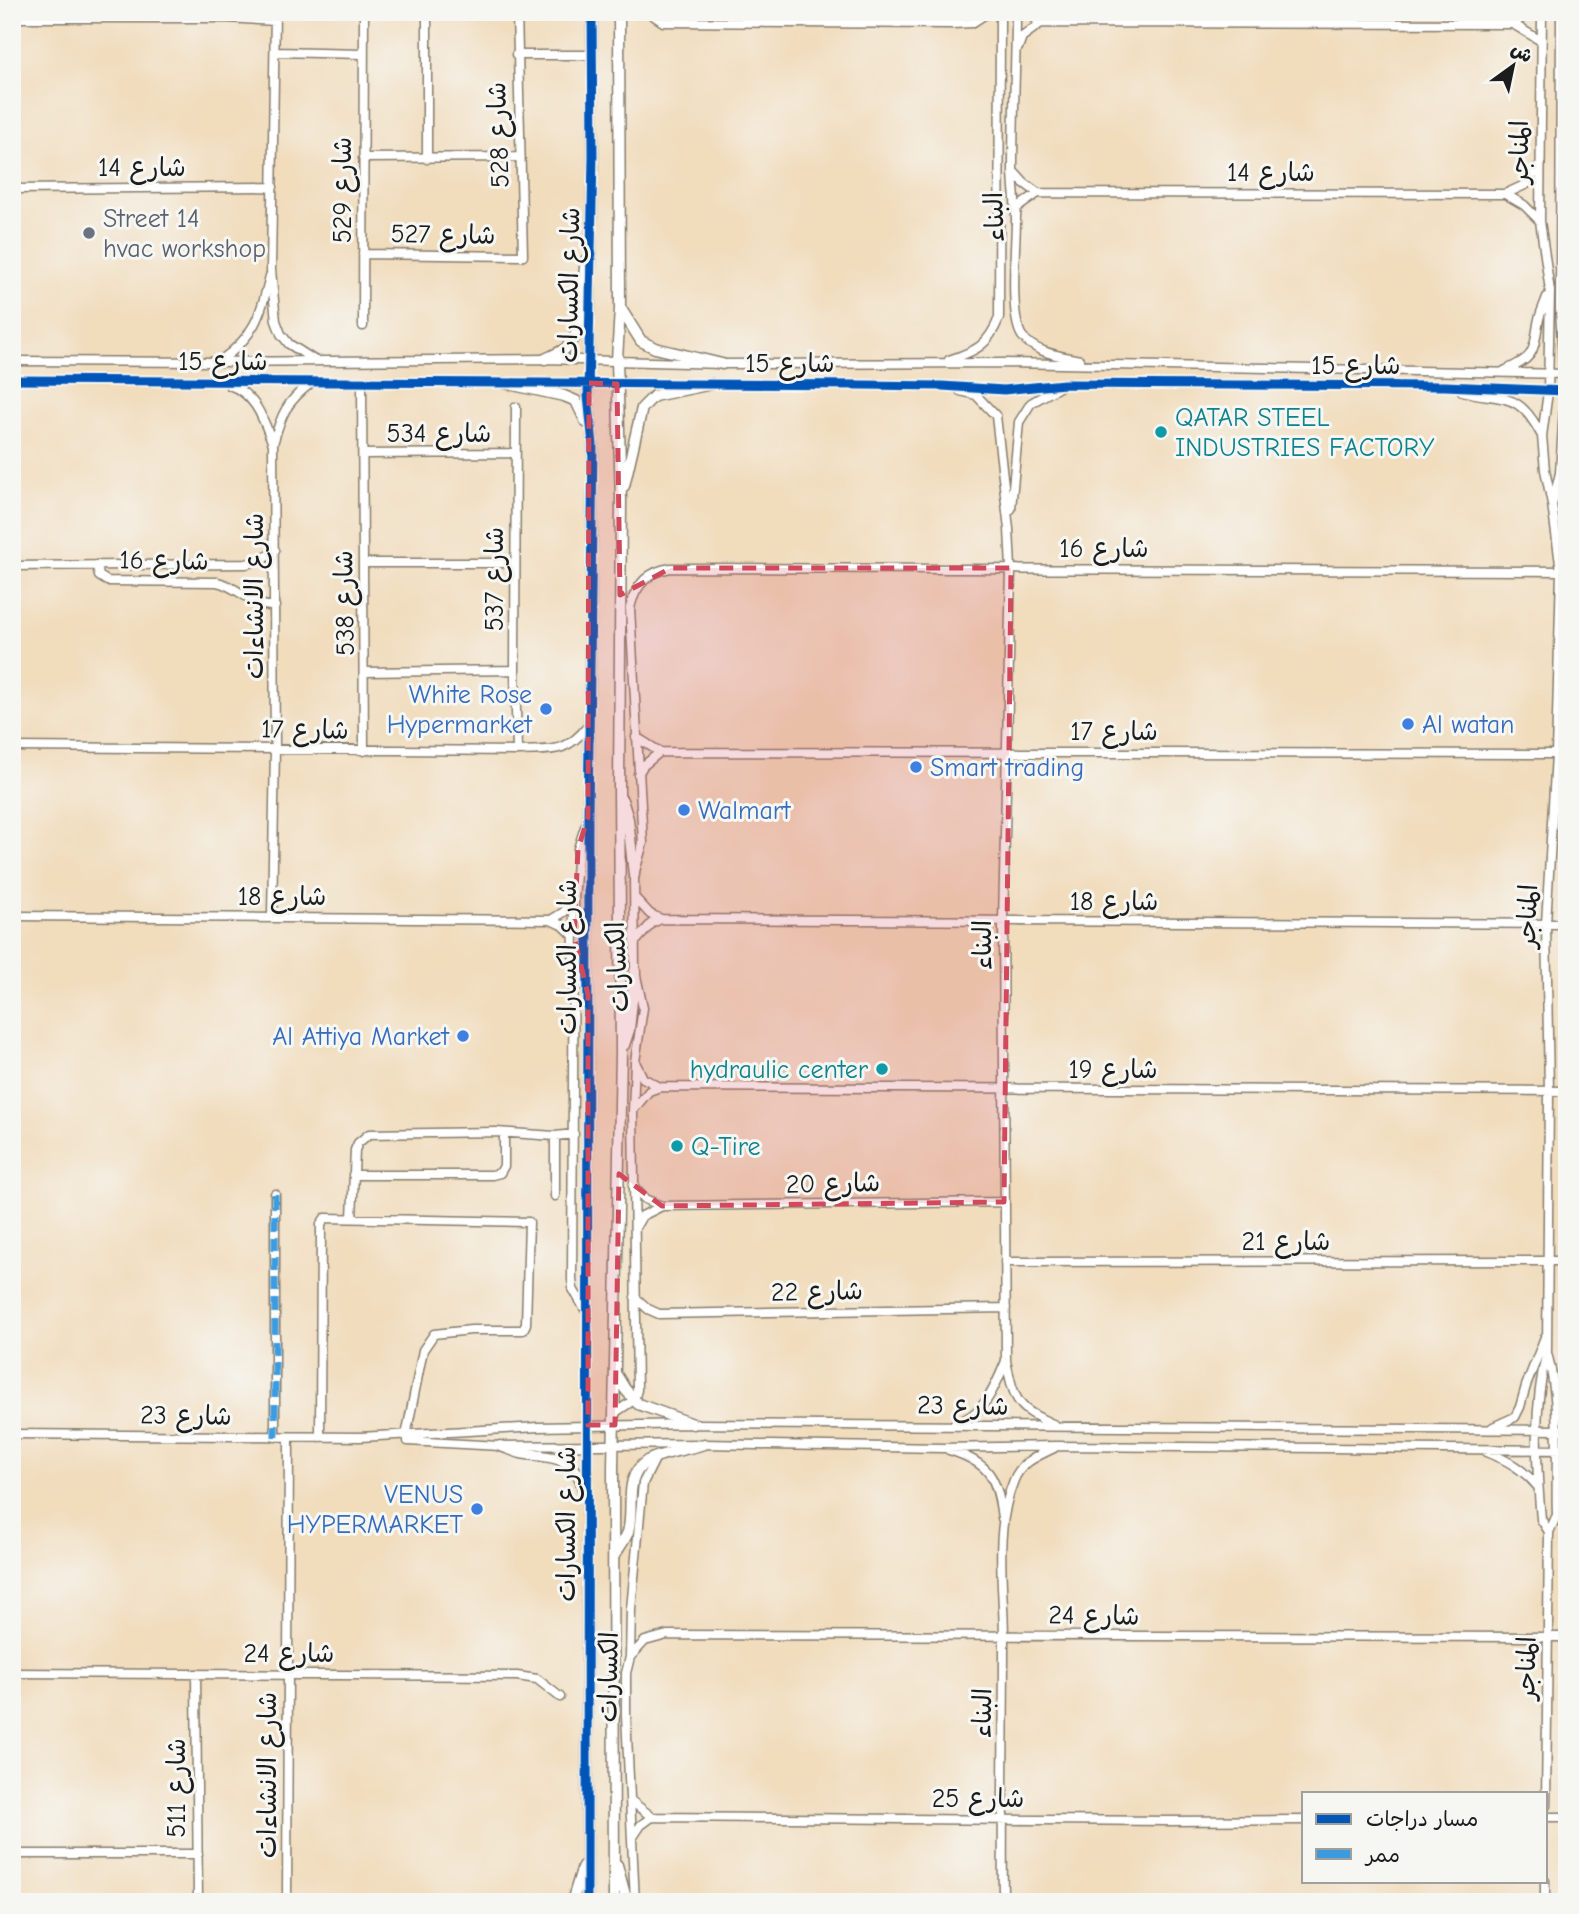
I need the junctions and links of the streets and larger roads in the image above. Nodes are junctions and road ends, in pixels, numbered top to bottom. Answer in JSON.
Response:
{"nodes":[{"id":1,"x":364,"y":12,"type":"edge"},
{"id":2,"x":427,"y":12,"type":"edge"},
{"id":3,"x":517,"y":12,"type":"edge"},
{"id":4,"x":592,"y":12,"type":"edge"},
{"id":5,"x":619,"y":12,"type":"edge"},
{"id":6,"x":648,"y":12,"type":"edge"},
{"id":7,"x":989,"y":12,"type":"edge"},
{"id":8,"x":1000,"y":12,"type":"edge"},
{"id":9,"x":1016,"y":12,"type":"edge"},
{"id":10,"x":1025,"y":12,"type":"edge"},
{"id":11,"x":1531,"y":12,"type":"edge"},
{"id":12,"x":1542,"y":12,"type":"edge"},
{"id":13,"x":1561,"y":12,"type":"edge"},
{"id":14,"x":275,"y":17,"type":"edge"},
{"id":15,"x":12,"y":18,"type":"edge"},
{"id":16,"x":1041,"y":23,"type":"junction"},
{"id":17,"x":1513,"y":24,"type":"junction"},
{"id":18,"x":1541,"y":41,"type":"junction"},
{"id":19,"x":1564,"y":41,"type":"edge"},
{"id":20,"x":275,"y":52,"type":"junction"},
{"id":21,"x":1016,"y":52,"type":"junction"},
{"id":22,"x":363,"y":54,"type":"junction"},
{"id":23,"x":516,"y":55,"type":"junction"},
{"id":24,"x":592,"y":55,"type":"junction"},
{"id":25,"x":363,"y":158,"type":"junction"},
{"id":26,"x":520,"y":158,"type":"junction"},
{"id":27,"x":427,"y":159,"type":"junction"},
{"id":28,"x":1540,"y":164,"type":"junction"},
{"id":29,"x":1013,"y":170,"type":"junction"},
{"id":30,"x":1560,"y":170,"type":"junction"},
{"id":31,"x":1567,"y":177,"type":"edge"},
{"id":32,"x":273,"y":187,"type":"junction"},
{"id":33,"x":12,"y":189,"type":"edge"},
{"id":34,"x":1038,"y":192,"type":"junction"},
{"id":35,"x":1505,"y":194,"type":"junction"},
{"id":36,"x":1564,"y":209,"type":"edge"},
{"id":37,"x":1016,"y":216,"type":"junction"},
{"id":38,"x":1540,"y":221,"type":"junction"},
{"id":39,"x":591,"y":235,"type":"junction"},
{"id":40,"x":363,"y":254,"type":"junction"},
{"id":41,"x":523,"y":256,"type":"joint"},
{"id":42,"x":271,"y":270,"type":"junction"},
{"id":43,"x":1549,"y":291,"type":"junction"},
{"id":44,"x":620,"y":308,"type":"junction"},
{"id":45,"x":1560,"y":309,"type":"junction"},
{"id":46,"x":363,"y":326,"type":"dead end"},
{"id":47,"x":1567,"y":327,"type":"edge"},
{"id":48,"x":545,"y":359,"type":"junction"},
{"id":49,"x":314,"y":360,"type":"junction"},
{"id":50,"x":589,"y":360,"type":"junction"},
{"id":51,"x":617,"y":360,"type":"junction"},
{"id":52,"x":12,"y":361,"type":"edge"},
{"id":53,"x":218,"y":362,"type":"junction"},
{"id":54,"x":940,"y":362,"type":"junction"},
{"id":55,"x":722,"y":364,"type":"junction"},
{"id":56,"x":1099,"y":365,"type":"junction"},
{"id":57,"x":1503,"y":372,"type":"junction"},
{"id":58,"x":1548,"y":374,"type":"junction"},
{"id":59,"x":1566,"y":374,"type":"edge"},
{"id":60,"x":12,"y":380,"type":"edge"},
{"id":61,"x":311,"y":382,"type":"junction"},
{"id":62,"x":362,"y":382,"type":"junction"},
{"id":63,"x":223,"y":383,"type":"junction"},
{"id":64,"x":504,"y":383,"type":"junction"},
{"id":65,"x":589,"y":383,"type":"junction"},
{"id":66,"x":617,"y":384,"type":"junction"},
{"id":67,"x":712,"y":384,"type":"junction"},
{"id":68,"x":1064,"y":384,"type":"junction"},
{"id":69,"x":942,"y":386,"type":"junction"},
{"id":70,"x":1446,"y":386,"type":"junction"},
{"id":71,"x":1566,"y":391,"type":"edge"},
{"id":72,"x":1548,"y":392,"type":"junction"},
{"id":73,"x":516,"y":407,"type":"dead end"},
{"id":74,"x":1542,"y":436,"type":"junction"},
{"id":75,"x":273,"y":444,"type":"junction"},
{"id":76,"x":593,"y":445,"type":"junction"},
{"id":77,"x":1567,"y":451,"type":"edge"},
{"id":78,"x":516,"y":453,"type":"junction"},
{"id":79,"x":363,"y":454,"type":"junction"},
{"id":80,"x":1560,"y":472,"type":"junction"},
{"id":81,"x":621,"y":500,"type":"junction"},
{"id":82,"x":1552,"y":504,"type":"junction"},
{"id":83,"x":1009,"y":529,"type":"junction"},
{"id":84,"x":275,"y":550,"type":"junction"},
{"id":85,"x":364,"y":563,"type":"junction"},
{"id":86,"x":515,"y":563,"type":"junction"},
{"id":87,"x":97,"y":565,"type":"junction"},
{"id":88,"x":12,"y":566,"type":"edge"},
{"id":89,"x":1011,"y":568,"type":"junction"},
{"id":90,"x":1564,"y":571,"type":"edge"},
{"id":91,"x":644,"y":579,"type":"joint"},
{"id":92,"x":275,"y":606,"type":"junction"},
{"id":93,"x":515,"y":670,"type":"junction"},
{"id":94,"x":365,"y":672,"type":"junction"},
{"id":95,"x":588,"y":726,"type":"junction"},
{"id":96,"x":636,"y":737,"type":"junction"},
{"id":97,"x":12,"y":747,"type":"edge"},
{"id":98,"x":275,"y":749,"type":"junction"},
{"id":99,"x":364,"y":751,"type":"junction"},
{"id":100,"x":517,"y":751,"type":"junction"},
{"id":101,"x":1006,"y":751,"type":"junction"},
{"id":102,"x":660,"y":752,"type":"junction"},
{"id":103,"x":1556,"y":754,"type":"junction"},
{"id":104,"x":1567,"y":754,"type":"edge"},
{"id":105,"x":638,"y":774,"type":"junction"},
{"id":106,"x":619,"y":788,"type":"junction"},
{"id":107,"x":588,"y":817,"type":"junction"},
{"id":108,"x":634,"y":875,"type":"junction"},
{"id":109,"x":635,"y":895,"type":"junction"},
{"id":110,"x":574,"y":899,"type":"junction"},
{"id":111,"x":12,"y":916,"type":"edge"},
{"id":112,"x":272,"y":916,"type":"junction"},
{"id":113,"x":661,"y":919,"type":"junction"},
{"id":114,"x":551,"y":920,"type":"junction"},
{"id":115,"x":1003,"y":922,"type":"junction"},
{"id":116,"x":1546,"y":924,"type":"junction"},
{"id":117,"x":1567,"y":924,"type":"edge"},
{"id":118,"x":574,"y":936,"type":"junction"},
{"id":119,"x":636,"y":941,"type":"junction"},
{"id":120,"x":575,"y":957,"type":"junction"},
{"id":121,"x":635,"y":971,"type":"junction"},
{"id":122,"x":588,"y":995,"type":"junction"},
{"id":123,"x":621,"y":1052,"type":"junction"},
{"id":124,"x":635,"y":1062,"type":"junction"},
{"id":125,"x":660,"y":1087,"type":"junction"},
{"id":126,"x":1002,"y":1089,"type":"junction"},
{"id":127,"x":1549,"y":1091,"type":"junction"},
{"id":128,"x":1567,"y":1091,"type":"edge"},
{"id":129,"x":633,"y":1111,"type":"junction"},
{"id":130,"x":504,"y":1133,"type":"junction"},
{"id":131,"x":574,"y":1134,"type":"junction"},
{"id":132,"x":555,"y":1136,"type":"junction"},
{"id":133,"x":353,"y":1175,"type":"junction"},
{"id":134,"x":633,"y":1185,"type":"junction"},
{"id":135,"x":275,"y":1194,"type":"dead end"},
{"id":136,"x":555,"y":1196,"type":"dead end"},
{"id":137,"x":1004,"y":1202,"type":"junction"},
{"id":138,"x":662,"y":1206,"type":"junction"},
{"id":139,"x":352,"y":1218,"type":"junction"},
{"id":140,"x":633,"y":1231,"type":"junction"},
{"id":141,"x":1548,"y":1261,"type":"junction"},
{"id":142,"x":1567,"y":1261,"type":"edge"},
{"id":143,"x":1005,"y":1262,"type":"junction"},
{"id":144,"x":635,"y":1297,"type":"junction"},
{"id":145,"x":1006,"y":1308,"type":"junction"},
{"id":146,"x":589,"y":1317,"type":"junction"},
{"id":147,"x":1547,"y":1330,"type":"junction"},
{"id":148,"x":1547,"y":1351,"type":"junction"},
{"id":149,"x":1006,"y":1361,"type":"junction"},
{"id":150,"x":616,"y":1374,"type":"junction"},
{"id":151,"x":1556,"y":1393,"type":"junction"},
{"id":152,"x":634,"y":1400,"type":"junction"},
{"id":153,"x":1567,"y":1409,"type":"edge"},
{"id":154,"x":616,"y":1412,"type":"junction"},
{"id":155,"x":693,"y":1424,"type":"junction"},
{"id":156,"x":588,"y":1425,"type":"junction"},
{"id":157,"x":615,"y":1425,"type":"junction"},
{"id":158,"x":943,"y":1426,"type":"junction"},
{"id":159,"x":1058,"y":1426,"type":"junction"},
{"id":160,"x":1487,"y":1429,"type":"junction"},
{"id":161,"x":1536,"y":1430,"type":"junction"},
{"id":162,"x":1557,"y":1430,"type":"junction"},
{"id":163,"x":1567,"y":1430,"type":"edge"},
{"id":164,"x":12,"y":1434,"type":"edge"},
{"id":165,"x":406,"y":1436,"type":"junction"},
{"id":166,"x":275,"y":1437,"type":"junction"},
{"id":167,"x":289,"y":1437,"type":"junction"},
{"id":168,"x":320,"y":1437,"type":"junction"},
{"id":169,"x":360,"y":1437,"type":"junction"},
{"id":170,"x":614,"y":1444,"type":"junction"},
{"id":171,"x":704,"y":1444,"type":"junction"},
{"id":172,"x":588,"y":1445,"type":"junction"},
{"id":173,"x":500,"y":1446,"type":"junction"},
{"id":174,"x":1057,"y":1446,"type":"junction"},
{"id":175,"x":943,"y":1448,"type":"junction"},
{"id":176,"x":1481,"y":1450,"type":"junction"},
{"id":177,"x":1536,"y":1450,"type":"junction"},
{"id":178,"x":1556,"y":1450,"type":"junction"},
{"id":179,"x":1567,"y":1450,"type":"edge"},
{"id":180,"x":656,"y":1457,"type":"junction"},
{"id":181,"x":1538,"y":1488,"type":"junction"},
{"id":182,"x":1567,"y":1491,"type":"edge"},
{"id":183,"x":586,"y":1504,"type":"junction"},
{"id":184,"x":1557,"y":1515,"type":"junction"},
{"id":185,"x":1003,"y":1525,"type":"junction"},
{"id":186,"x":1549,"y":1532,"type":"junction"},
{"id":187,"x":613,"y":1556,"type":"junction"},
{"id":188,"x":1004,"y":1635,"type":"junction"},
{"id":189,"x":1548,"y":1637,"type":"junction"},
{"id":190,"x":1567,"y":1637,"type":"edge"},
{"id":191,"x":630,"y":1657,"type":"junction"},
{"id":192,"x":12,"y":1673,"type":"edge"},
{"id":193,"x":196,"y":1674,"type":"junction"},
{"id":194,"x":288,"y":1674,"type":"junction"},
{"id":195,"x":560,"y":1697,"type":"dead end"},
{"id":196,"x":1546,"y":1792,"type":"edge"},
{"id":197,"x":630,"y":1800,"type":"junction"},
{"id":198,"x":652,"y":1817,"type":"junction"},
{"id":199,"x":1548,"y":1817,"type":"edge"},
{"id":200,"x":1567,"y":1817,"type":"edge"},
{"id":201,"x":1002,"y":1818,"type":"junction"},
{"id":202,"x":1302,"y":1820,"type":"edge"},
{"id":203,"x":633,"y":1837,"type":"junction"},
{"id":204,"x":587,"y":1852,"type":"junction"},
{"id":205,"x":12,"y":1854,"type":"edge"},
{"id":206,"x":198,"y":1854,"type":"junction"},
{"id":207,"x":614,"y":1855,"type":"junction"},
{"id":208,"x":1545,"y":1882,"type":"edge"},
{"id":209,"x":198,"y":1902,"type":"edge"},
{"id":210,"x":287,"y":1902,"type":"edge"},
{"id":211,"x":572,"y":1902,"type":"edge"},
{"id":212,"x":587,"y":1902,"type":"edge"},
{"id":213,"x":614,"y":1902,"type":"edge"},
{"id":214,"x":627,"y":1902,"type":"edge"},
{"id":215,"x":635,"y":1902,"type":"edge"},
{"id":216,"x":1003,"y":1902,"type":"edge"},
{"id":217,"x":1545,"y":1902,"type":"edge"}],
"edges":[{"from":1,"to":22,"type":"street","name":"شارع 529"},
{"from":2,"to":27,"type":"street"},
{"from":3,"to":23,"type":"street","name":"شارع 528"},
{"from":4,"to":24,"type":"street","name":"شارع الكسارات"},
{"from":5,"to":44,"type":"street","name":"شارع الكسارات"},
{"from":6,"to":7,"type":"street"},
{"from":8,"to":54,"type":"street","name":"البناء"},
{"from":9,"to":21,"type":"street","name":"البناء"},
{"from":10,"to":16,"type":"street"},
{"from":11,"to":17,"type":"street"},
{"from":12,"to":18,"type":"street","name":"المناجر"},
{"from":13,"to":19,"type":"street","name":"المناجر"},
{"from":14,"to":15,"type":"street"},
{"from":14,"to":20,"type":"street"},
{"from":16,"to":17,"type":"street"},
{"from":16,"to":21,"type":"street"},
{"from":17,"to":18,"type":"street"},
{"from":18,"to":28,"type":"street","name":"المناجر"},
{"from":19,"to":30,"type":"street","name":"المناجر"},
{"from":20,"to":22,"type":"street"},
{"from":20,"to":32,"type":"street"},
{"from":21,"to":29,"type":"street","name":"البناء"},
{"from":22,"to":25,"type":"street","name":"شارع 529"},
{"from":23,"to":24,"type":"street"},
{"from":23,"to":26,"type":"street","name":"شارع 528"},
{"from":24,"to":39,"type":"street","name":"شارع الكسارات"},
{"from":25,"to":27,"type":"street"},
{"from":25,"to":40,"type":"street","name":"شارع 529"},
{"from":26,"to":27,"type":"street"},
{"from":26,"to":41,"type":"street","name":"شارع 528"},
{"from":28,"to":35,"type":"street"},
{"from":28,"to":38,"type":"street","name":"المناجر"},
{"from":29,"to":34,"type":"street"},
{"from":29,"to":37,"type":"street","name":"البناء"},
{"from":30,"to":31,"type":"street"},
{"from":30,"to":36,"type":"street","name":"المناجر"},
{"from":32,"to":33,"type":"street","name":"شارع 14"},
{"from":32,"to":42,"type":"street"},
{"from":34,"to":35,"type":"street","name":"شارع 14"},
{"from":34,"to":37,"type":"street"},
{"from":35,"to":38,"type":"street"},
{"from":36,"to":45,"type":"street","name":"المناجر"},
{"from":37,"to":56,"type":"street","name":"البناء"},
{"from":38,"to":43,"type":"street","name":"المناجر"},
{"from":39,"to":48,"type":"street"},
{"from":39,"to":50,"type":"street","name":"شارع الكسارات"},
{"from":40,"to":41,"type":"street","name":"شارع 527"},
{"from":40,"to":46,"type":"street","name":"شارع 529"},
{"from":42,"to":49,"type":"street"},
{"from":42,"to":53,"type":"street"},
{"from":43,"to":57,"type":"street","name":"المناجر"},
{"from":43,"to":58,"type":"street","name":"المناجر"},
{"from":44,"to":51,"type":"street","name":"شارع الكسارات"},
{"from":44,"to":55,"type":"street"},
{"from":45,"to":47,"type":"street"},
{"from":45,"to":59,"type":"street","name":"المناجر"},
{"from":48,"to":49,"type":"street","name":"شارع 15"},
{"from":48,"to":50,"type":"street","name":"شارع 15"},
{"from":49,"to":53,"type":"street","name":"شارع 15"},
{"from":50,"to":51,"type":"street","name":"شارع 15"},
{"from":50,"to":65,"type":"street","name":"شارع الكسارات"},
{"from":51,"to":55,"type":"street","name":"شارع 15"},
{"from":51,"to":66,"type":"street","name":"شارع الكسارات"},
{"from":52,"to":53,"type":"street","name":"شارع 15"},
{"from":54,"to":55,"type":"street","name":"شارع 15"},
{"from":54,"to":56,"type":"street","name":"شارع 15"},
{"from":56,"to":57,"type":"street","name":"شارع 15"},
{"from":57,"to":58,"type":"street","name":"شارع 15"},
{"from":58,"to":59,"type":"street","name":"شارع 15"},
{"from":58,"to":72,"type":"street","name":"المناجر"},
{"from":59,"to":71,"type":"street","name":"المناجر"},
{"from":60,"to":63,"type":"street","name":"شارع 15"},
{"from":61,"to":62,"type":"street","name":"شارع 15"},
{"from":61,"to":63,"type":"street","name":"شارع 15"},
{"from":61,"to":75,"type":"street","name":"شارع الانشاءات"},
{"from":62,"to":64,"type":"street","name":"شارع 15"},
{"from":62,"to":79,"type":"street"},
{"from":63,"to":75,"type":"street","name":"شارع الانشاءات"},
{"from":64,"to":65,"type":"street","name":"شارع 15"},
{"from":64,"to":76,"type":"street"},
{"from":65,"to":66,"type":"street","name":"شارع 15"},
{"from":65,"to":76,"type":"street","name":"شارع الكسارات"},
{"from":66,"to":67,"type":"street","name":"شارع 15"},
{"from":66,"to":81,"type":"street","name":"شارع الكسارات"},
{"from":67,"to":69,"type":"street","name":"شارع 15"},
{"from":67,"to":81,"type":"street"},
{"from":68,"to":69,"type":"street","name":"شارع 15"},
{"from":68,"to":70,"type":"street","name":"شارع 15"},
{"from":68,"to":83,"type":"street","name":"البناء"},
{"from":69,"to":83,"type":"street","name":"البناء"},
{"from":70,"to":72,"type":"street","name":"شارع 15"},
{"from":70,"to":74,"type":"street","name":"شارع 15"},
{"from":71,"to":72,"type":"street","name":"شارع 15"},
{"from":71,"to":80,"type":"street","name":"المناجر"},
{"from":72,"to":74,"type":"street","name":"المناجر"},
{"from":73,"to":78,"type":"street","name":"شارع 537"},
{"from":74,"to":82,"type":"street","name":"المناجر"},
{"from":75,"to":84,"type":"street","name":"شارع الانشاءات"},
{"from":76,"to":95,"type":"street","name":"شارع الكسارات"},
{"from":77,"to":80,"type":"street","name":"المناجر"},
{"from":78,"to":79,"type":"street","name":"شارع 534"},
{"from":78,"to":86,"type":"street","name":"شارع 537"},
{"from":79,"to":85,"type":"street","name":"شارع 538"},
{"from":80,"to":82,"type":"street","name":"المناجر"},
{"from":81,"to":106,"type":"street","name":"شارع الكسارات"},
{"from":82,"to":90,"type":"street","name":"المناجر"},
{"from":83,"to":89,"type":"street","name":"البناء"},
{"from":84,"to":87,"type":"street","name":"شارع 16"},
{"from":84,"to":92,"type":"street","name":"شارع الانشاءات"},
{"from":85,"to":86,"type":"street"},
{"from":85,"to":94,"type":"street","name":"شارع 538"},
{"from":86,"to":93,"type":"street","name":"شارع 537"},
{"from":87,"to":88,"type":"street","name":"شارع 16"},
{"from":87,"to":92,"type":"street","name":"شارع 16"},
{"from":89,"to":90,"type":"street","name":"شارع 16"},
{"from":89,"to":91,"type":"street","name":"شارع 16"},
{"from":89,"to":101,"type":"street","name":"البناء"},
{"from":90,"to":103,"type":"street","name":"المناجر"},
{"from":91,"to":96,"type":"street","name":"الكسارات"},
{"from":92,"to":98,"type":"street","name":"شارع الانشاءات"},
{"from":93,"to":94,"type":"street"},
{"from":93,"to":100,"type":"street","name":"شارع 537"},
{"from":94,"to":99,"type":"street","name":"شارع 538"},
{"from":95,"to":100,"type":"street","name":"شارع 17"},
{"from":95,"to":107,"type":"street","name":"شارع الكسارات"},
{"from":96,"to":102,"type":"street"},
{"from":96,"to":105,"type":"street","name":"الكسارات"},
{"from":97,"to":98,"type":"street","name":"شارع 17"},
{"from":98,"to":99,"type":"street","name":"شارع 17"},
{"from":98,"to":112,"type":"street","name":"شارع الانشاءات"},
{"from":99,"to":100,"type":"street","name":"شارع 17"},
{"from":101,"to":102,"type":"street","name":"شارع 17"},
{"from":101,"to":103,"type":"street","name":"شارع 17"},
{"from":101,"to":115,"type":"street","name":"البناء"},
{"from":102,"to":105,"type":"street"},
{"from":103,"to":104,"type":"street","name":"شارع 17"},
{"from":103,"to":116,"type":"street","name":"المناجر"},
{"from":105,"to":108,"type":"street","name":"الكسارات"},
{"from":106,"to":108,"type":"street"},
{"from":106,"to":123,"type":"street","name":"شارع الكسارات"},
{"from":107,"to":110,"type":"street","name":"الكسارات"},
{"from":107,"to":122,"type":"street","name":"شارع الكسارات"},
{"from":108,"to":109,"type":"street","name":"الكسارات"},
{"from":109,"to":113,"type":"street"},
{"from":109,"to":119,"type":"street","name":"الكسارات"},
{"from":110,"to":114,"type":"street"},
{"from":110,"to":118,"type":"street","name":"الكسارات"},
{"from":111,"to":112,"type":"street","name":"شارع 18"},
{"from":112,"to":114,"type":"street","name":"شارع 18"},
{"from":113,"to":115,"type":"street","name":"شارع 18"},
{"from":113,"to":119,"type":"street"},
{"from":114,"to":118,"type":"street"},
{"from":115,"to":116,"type":"street","name":"شارع 18"},
{"from":115,"to":126,"type":"street","name":"البناء"},
{"from":116,"to":117,"type":"street","name":"شارع 18"},
{"from":116,"to":127,"type":"street","name":"المناجر"},
{"from":118,"to":120,"type":"street","name":"الكسارات"},
{"from":119,"to":121,"type":"street","name":"الكسارات"},
{"from":120,"to":122,"type":"street"},
{"from":120,"to":131,"type":"street","name":"الكسارات"},
{"from":121,"to":123,"type":"street"},
{"from":121,"to":124,"type":"street","name":"الكسارات"},
{"from":122,"to":146,"type":"street","name":"شارع الكسارات"},
{"from":123,"to":150,"type":"street","name":"شارع الكسارات"},
{"from":124,"to":125,"type":"street"},
{"from":124,"to":129,"type":"street","name":"الكسارات"},
{"from":125,"to":126,"type":"street","name":"شارع 19"},
{"from":125,"to":129,"type":"street"},
{"from":126,"to":127,"type":"street","name":"شارع 19"},
{"from":126,"to":137,"type":"street","name":"البناء"},
{"from":127,"to":128,"type":"street","name":"شارع 19"},
{"from":127,"to":141,"type":"street","name":"المناجر"},
{"from":129,"to":134,"type":"street","name":"الكسارات"},
{"from":130,"to":132,"type":"street"},
{"from":130,"to":133,"type":"street"},
{"from":130,"to":133,"type":"street"},
{"from":131,"to":132,"type":"street"},
{"from":131,"to":146,"type":"street","name":"الكسارات"},
{"from":132,"to":136,"type":"street"},
{"from":133,"to":139,"type":"street"},
{"from":134,"to":138,"type":"street"},
{"from":134,"to":140,"type":"street","name":"الكسارات"},
{"from":135,"to":166,"type":"street"},
{"from":137,"to":138,"type":"street","name":"شارع 20"},
{"from":137,"to":143,"type":"street","name":"البناء"},
{"from":138,"to":140,"type":"street"},
{"from":139,"to":165,"type":"street"},
{"from":139,"to":168,"type":"street"},
{"from":140,"to":144,"type":"street","name":"الكسارات"},
{"from":141,"to":142,"type":"street","name":"شارع 21"},
{"from":141,"to":143,"type":"street","name":"شارع 21"},
{"from":141,"to":147,"type":"street","name":"المناجر"},
{"from":143,"to":145,"type":"street","name":"البناء"},
{"from":144,"to":145,"type":"street","name":"شارع 22"},
{"from":144,"to":152,"type":"street","name":"الكسارات"},
{"from":145,"to":149,"type":"street","name":"البناء"},
{"from":146,"to":156,"type":"street","name":"شارع الكسارات"},
{"from":147,"to":148,"type":"street","name":"المناجر"},
{"from":147,"to":160,"type":"street","name":"المناجر"},
{"from":148,"to":151,"type":"street","name":"المناجر"},
{"from":148,"to":161,"type":"street","name":"المناجر"},
{"from":149,"to":158,"type":"street","name":"البناء"},
{"from":149,"to":159,"type":"street","name":"البناء"},
{"from":150,"to":152,"type":"street"},
{"from":150,"to":154,"type":"street","name":"شارع الكسارات"},
{"from":151,"to":153,"type":"street"},
{"from":151,"to":162,"type":"street","name":"المناجر"},
{"from":152,"to":154,"type":"street"},
{"from":152,"to":155,"type":"street"},
{"from":154,"to":157,"type":"street","name":"شارع الكسارات"},
{"from":155,"to":157,"type":"street","name":"شارع 23"},
{"from":155,"to":158,"type":"street","name":"شارع 23"},
{"from":156,"to":157,"type":"street","name":"شارع 23"},
{"from":156,"to":165,"type":"street","name":"شارع 23"},
{"from":156,"to":172,"type":"street","name":"شارع الكسارات"},
{"from":157,"to":170,"type":"street","name":"شارع الكسارات"},
{"from":158,"to":159,"type":"street","name":"شارع 23"},
{"from":159,"to":160,"type":"street","name":"شارع 23"},
{"from":160,"to":161,"type":"street","name":"شارع 23"},
{"from":161,"to":162,"type":"street","name":"شارع 23"},
{"from":161,"to":177,"type":"street","name":"المناجر"},
{"from":162,"to":163,"type":"street","name":"شارع 23"},
{"from":162,"to":178,"type":"street","name":"المناجر"},
{"from":164,"to":166,"type":"street","name":"شارع 23"},
{"from":165,"to":169,"type":"street","name":"شارع 23"},
{"from":166,"to":167,"type":"street","name":"شارع 23"},
{"from":167,"to":168,"type":"street","name":"شارع 23"},
{"from":167,"to":194,"type":"street","name":"شارع الانشاءات"},
{"from":168,"to":169,"type":"street","name":"شارع 23"},
{"from":169,"to":173,"type":"street","name":"شارع 23"},
{"from":170,"to":171,"type":"street","name":"شارع 23"},
{"from":170,"to":172,"type":"street","name":"شارع 23"},
{"from":170,"to":187,"type":"street","name":"شارع الكسارات"},
{"from":171,"to":175,"type":"street","name":"شارع 23"},
{"from":171,"to":180,"type":"street"},
{"from":172,"to":173,"type":"street","name":"شارع 23"},
{"from":172,"to":183,"type":"street","name":"شارع الكسارات"},
{"from":173,"to":183,"type":"street"},
{"from":174,"to":175,"type":"street","name":"شارع 23"},
{"from":174,"to":176,"type":"street","name":"شارع 23"},
{"from":174,"to":185,"type":"street","name":"البناء"},
{"from":175,"to":185,"type":"street","name":"البناء"},
{"from":176,"to":177,"type":"street","name":"شارع 23"},
{"from":176,"to":181,"type":"street","name":"شارع 23"},
{"from":177,"to":178,"type":"street","name":"شارع 23"},
{"from":177,"to":181,"type":"street","name":"المناجر"},
{"from":178,"to":179,"type":"street","name":"شارع 23"},
{"from":178,"to":184,"type":"street","name":"المناجر"},
{"from":180,"to":187,"type":"street"},
{"from":180,"to":191,"type":"street","name":"الكسارات"},
{"from":181,"to":186,"type":"street","name":"المناجر"},
{"from":182,"to":184,"type":"street","name":"المناجر"},
{"from":183,"to":204,"type":"street","name":"شارع الكسارات"},
{"from":184,"to":186,"type":"street","name":"المناجر"},
{"from":185,"to":188,"type":"street","name":"البناء"},
{"from":186,"to":189,"type":"street","name":"المناجر"},
{"from":187,"to":207,"type":"street","name":"شارع الكسارات"},
{"from":188,"to":189,"type":"street","name":"شارع 24"},
{"from":188,"to":191,"type":"street","name":"شارع 24"},
{"from":188,"to":201,"type":"street","name":"البناء"},
{"from":189,"to":190,"type":"street","name":"شارع 24"},
{"from":189,"to":196,"type":"street","name":"المناجر"},
{"from":191,"to":197,"type":"street","name":"الكسارات"},
{"from":192,"to":193,"type":"street","name":"شارع 24"},
{"from":193,"to":194,"type":"street","name":"شارع 24"},
{"from":193,"to":206,"type":"street","name":"شارع 511"},
{"from":194,"to":195,"type":"street","name":"شارع 24"},
{"from":194,"to":210,"type":"street","name":"شارع الانشاءات"},
{"from":197,"to":198,"type":"street"},
{"from":197,"to":203,"type":"street","name":"الكسارات"},
{"from":198,"to":201,"type":"street","name":"شارع 25"},
{"from":198,"to":203,"type":"street"},
{"from":199,"to":200,"type":"street"},
{"from":201,"to":202,"type":"street","name":"شارع 25"},
{"from":201,"to":216,"type":"street","name":"البناء"},
{"from":203,"to":215,"type":"street","name":"الكسارات"},
{"from":204,"to":211,"type":"street"},
{"from":204,"to":212,"type":"street","name":"شارع الكسارات"},
{"from":205,"to":206,"type":"street"},
{"from":206,"to":209,"type":"street","name":"شارع 511"},
{"from":207,"to":213,"type":"street","name":"شارع الكسارات"},
{"from":207,"to":214,"type":"street"},
{"from":208,"to":217,"type":"street"}]}
